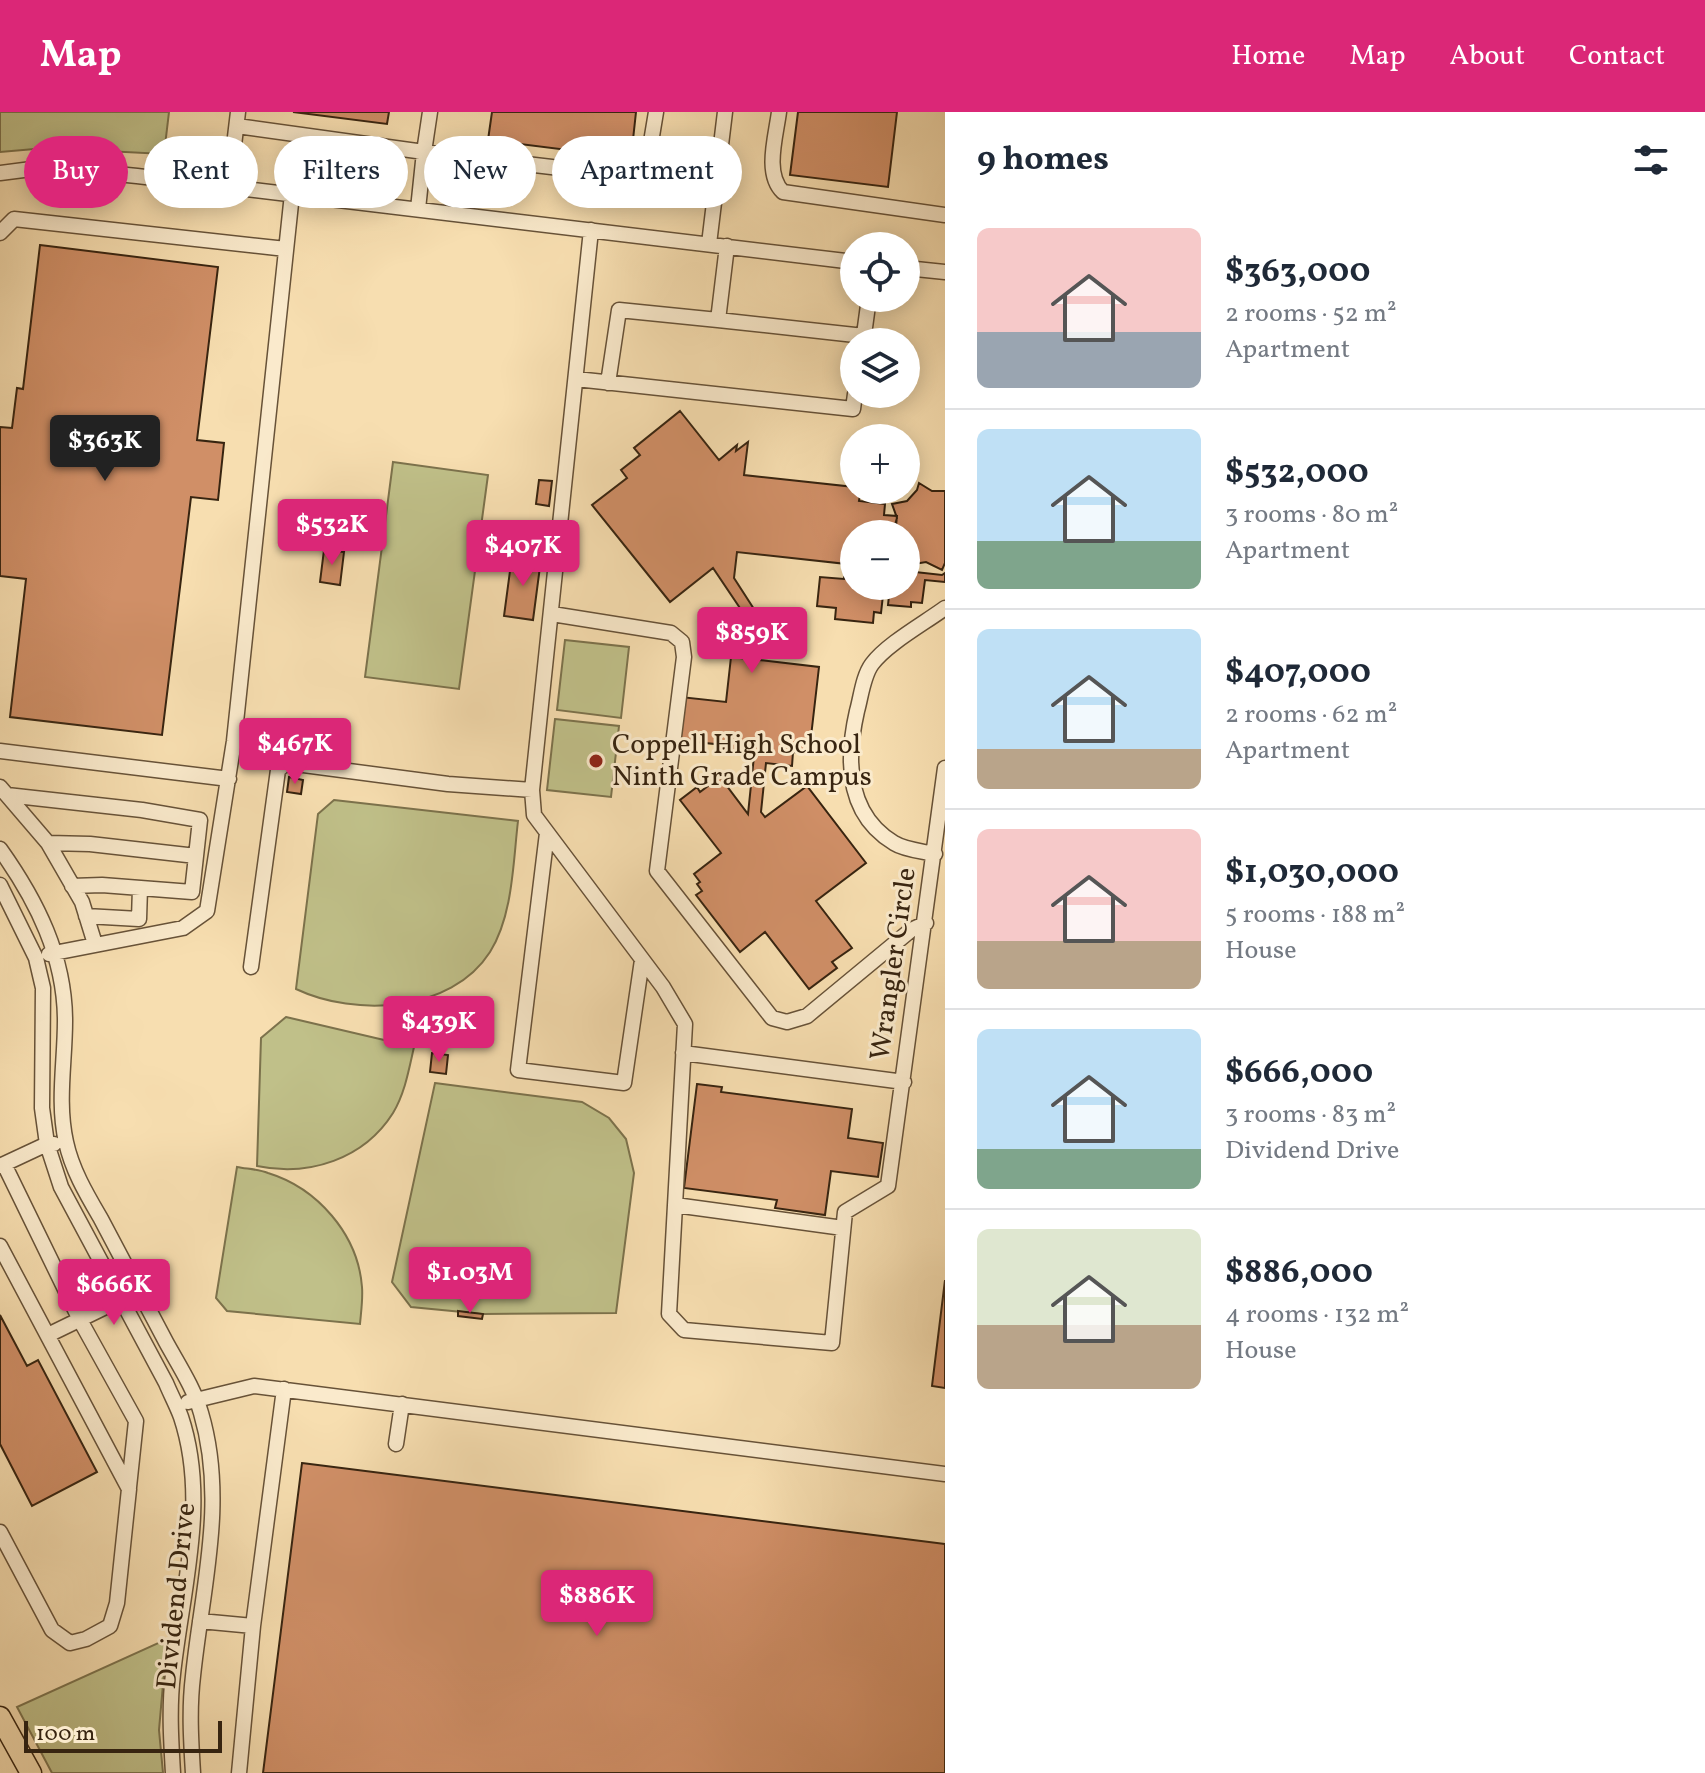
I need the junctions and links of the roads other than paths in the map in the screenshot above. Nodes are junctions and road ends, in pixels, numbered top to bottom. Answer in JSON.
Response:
{"nodes":[{"id":1,"x":430,"y":112,"type":"edge"},
{"id":2,"x":656,"y":112,"type":"edge"},
{"id":3,"x":725,"y":112,"type":"edge"},
{"id":4,"x":779,"y":112,"type":"edge"},
{"id":5,"x":238,"y":119,"type":"edge"},
{"id":6,"x":426,"y":136,"type":"edge"},
{"id":7,"x":424,"y":152,"type":"joint"},
{"id":8,"x":536,"y":165,"type":"edge"},
{"id":9,"x":0,"y":173,"type":"edge"},
{"id":10,"x":144,"y":178,"type":"edge"},
{"id":11,"x":290,"y":208,"type":"edge"},
{"id":12,"x":408,"y":208,"type":"edge"},
{"id":13,"x":418,"y":209,"type":"junction"},
{"id":14,"x":945,"y":215,"type":"edge"},
{"id":15,"x":591,"y":230,"type":"junction"},
{"id":16,"x":0,"y":233,"type":"edge"},
{"id":17,"x":709,"y":244,"type":"junction"},
{"id":18,"x":727,"y":246,"type":"junction"},
{"id":19,"x":286,"y":249,"type":"junction"},
{"id":20,"x":840,"y":260,"type":"edge"},
{"id":21,"x":945,"y":262,"type":"edge"},
{"id":22,"x":920,"y":269,"type":"edge"},
{"id":23,"x":944,"y":272,"type":"edge"},
{"id":24,"x":718,"y":320,"type":"junction"},
{"id":25,"x":840,"y":336,"type":"edge"},
{"id":26,"x":576,"y":379,"type":"junction"},
{"id":27,"x":608,"y":383,"type":"junction"},
{"id":28,"x":840,"y":408,"type":"edge"},
{"id":29,"x":945,"y":608,"type":"edge"},
{"id":30,"x":552,"y":614,"type":"junction"},
{"id":31,"x":0,"y":751,"type":"edge"},
{"id":32,"x":945,"y":768,"type":"edge"},
{"id":33,"x":229,"y":779,"type":"junction"},
{"id":34,"x":532,"y":790,"type":"junction"},
{"id":35,"x":4,"y":791,"type":"edge"},
{"id":36,"x":547,"y":833,"type":"junction"},
{"id":37,"x":48,"y":843,"type":"junction"},
{"id":38,"x":0,"y":849,"type":"edge"},
{"id":39,"x":935,"y":854,"type":"junction"},
{"id":40,"x":196,"y":856,"type":"junction"},
{"id":41,"x":0,"y":885,"type":"edge"},
{"id":42,"x":72,"y":886,"type":"junction"},
{"id":43,"x":140,"y":888,"type":"junction"},
{"id":44,"x":86,"y":916,"type":"junction"},
{"id":45,"x":926,"y":923,"type":"junction"},
{"id":46,"x":95,"y":944,"type":"junction"},
{"id":47,"x":56,"y":952,"type":"junction"},
{"id":48,"x":36,"y":958,"type":"junction"},
{"id":49,"x":642,"y":960,"type":"junction"},
{"id":50,"x":251,"y":967,"type":"dead end"},
{"id":51,"x":683,"y":1053,"type":"junction"},
{"id":52,"x":904,"y":1082,"type":"junction"},
{"id":53,"x":66,"y":1143,"type":"junction"},
{"id":54,"x":47,"y":1144,"type":"junction"},
{"id":55,"x":2,"y":1165,"type":"edge"},
{"id":56,"x":675,"y":1202,"type":"junction"},
{"id":57,"x":843,"y":1228,"type":"junction"},
{"id":58,"x":0,"y":1246,"type":"edge"},
{"id":59,"x":139,"y":1290,"type":"junction"},
{"id":60,"x":121,"y":1300,"type":"junction"},
{"id":61,"x":80,"y":1320,"type":"junction"},
{"id":62,"x":48,"y":1335,"type":"junction"},
{"id":63,"x":284,"y":1389,"type":"junction"},
{"id":64,"x":195,"y":1399,"type":"junction"},
{"id":65,"x":402,"y":1404,"type":"junction"},
{"id":66,"x":176,"y":1406,"type":"junction"},
{"id":67,"x":396,"y":1444,"type":"dead end"},
{"id":68,"x":945,"y":1474,"type":"edge"},
{"id":69,"x":129,"y":1489,"type":"junction"},
{"id":70,"x":0,"y":1532,"type":"edge"},
{"id":71,"x":200,"y":1621,"type":"junction"},
{"id":72,"x":253,"y":1626,"type":"junction"},
{"id":73,"x":0,"y":1717,"type":"edge"},
{"id":74,"x":31,"y":1773,"type":"edge"},
{"id":75,"x":173,"y":1773,"type":"edge"},
{"id":76,"x":193,"y":1773,"type":"edge"},
{"id":77,"x":239,"y":1773,"type":"edge"}],
"edges":[{"from":1,"to":6,"type":"street"},
{"from":2,"to":8,"type":"street"},
{"from":3,"to":17,"type":"street"},
{"from":4,"to":14,"type":"street"},
{"from":5,"to":7,"type":"street"},
{"from":7,"to":13,"type":"street"},
{"from":9,"to":10,"type":"street"},
{"from":11,"to":19,"type":"street"},
{"from":12,"to":13,"type":"street"},
{"from":13,"to":15,"type":"street"},
{"from":15,"to":17,"type":"street"},
{"from":15,"to":26,"type":"street"},
{"from":16,"to":19,"type":"street"},
{"from":17,"to":18,"type":"street"},
{"from":18,"to":20,"type":"street"},
{"from":18,"to":24,"type":"street"},
{"from":19,"to":33,"type":"street"},
{"from":21,"to":23,"type":"street"},
{"from":22,"to":23,"type":"street"},
{"from":24,"to":25,"type":"street"},
{"from":24,"to":27,"type":"street"},
{"from":26,"to":27,"type":"street"},
{"from":26,"to":30,"type":"street"},
{"from":27,"to":28,"type":"street"},
{"from":29,"to":39,"type":"street","name":"Wrangler Circle"},
{"from":30,"to":34,"type":"street"},
{"from":30,"to":45,"type":"street"},
{"from":31,"to":33,"type":"street"},
{"from":32,"to":39,"type":"street","name":"Wrangler Circle"},
{"from":33,"to":46,"type":"street"},
{"from":34,"to":36,"type":"street"},
{"from":34,"to":50,"type":"street"},
{"from":35,"to":37,"type":"street"},
{"from":35,"to":40,"type":"street"},
{"from":36,"to":49,"type":"street"},
{"from":36,"to":49,"type":"street"},
{"from":37,"to":40,"type":"street"},
{"from":37,"to":42,"type":"street"},
{"from":38,"to":47,"type":"street","name":"Dividend Drive"},
{"from":39,"to":45,"type":"street","name":"Wrangler Circle"},
{"from":40,"to":43,"type":"street"},
{"from":41,"to":48,"type":"street","name":"Dividend Drive"},
{"from":42,"to":43,"type":"street"},
{"from":42,"to":44,"type":"street"},
{"from":43,"to":44,"type":"street"},
{"from":44,"to":46,"type":"street"},
{"from":45,"to":52,"type":"street","name":"Wrangler Circle"},
{"from":46,"to":47,"type":"street"},
{"from":47,"to":48,"type":"street"},
{"from":47,"to":53,"type":"street","name":"Dividend Drive"},
{"from":48,"to":54,"type":"street","name":"Dividend Drive"},
{"from":49,"to":51,"type":"street"},
{"from":51,"to":52,"type":"street"},
{"from":51,"to":56,"type":"street"},
{"from":52,"to":57,"type":"street","name":"Wrangler Circle"},
{"from":53,"to":54,"type":"street"},
{"from":53,"to":59,"type":"street","name":"Dividend Drive"},
{"from":54,"to":55,"type":"street"},
{"from":54,"to":60,"type":"street","name":"Dividend Drive"},
{"from":55,"to":61,"type":"street"},
{"from":56,"to":57,"type":"street"},
{"from":56,"to":57,"type":"street"},
{"from":58,"to":62,"type":"street"},
{"from":59,"to":60,"type":"street"},
{"from":59,"to":64,"type":"street","name":"Dividend Drive"},
{"from":60,"to":61,"type":"street"},
{"from":60,"to":66,"type":"street","name":"Dividend Drive"},
{"from":61,"to":62,"type":"street"},
{"from":61,"to":69,"type":"street"},
{"from":62,"to":69,"type":"street"},
{"from":63,"to":64,"type":"street"},
{"from":63,"to":65,"type":"street"},
{"from":63,"to":72,"type":"street"},
{"from":64,"to":66,"type":"street"},
{"from":64,"to":71,"type":"street","name":"Dividend Drive"},
{"from":65,"to":67,"type":"street"},
{"from":65,"to":68,"type":"street"},
{"from":66,"to":75,"type":"street","name":"Dividend Drive"},
{"from":69,"to":70,"type":"street"},
{"from":71,"to":72,"type":"street"},
{"from":71,"to":76,"type":"street","name":"Dividend Drive"},
{"from":72,"to":77,"type":"street"},
{"from":73,"to":74,"type":"highway"}]}
